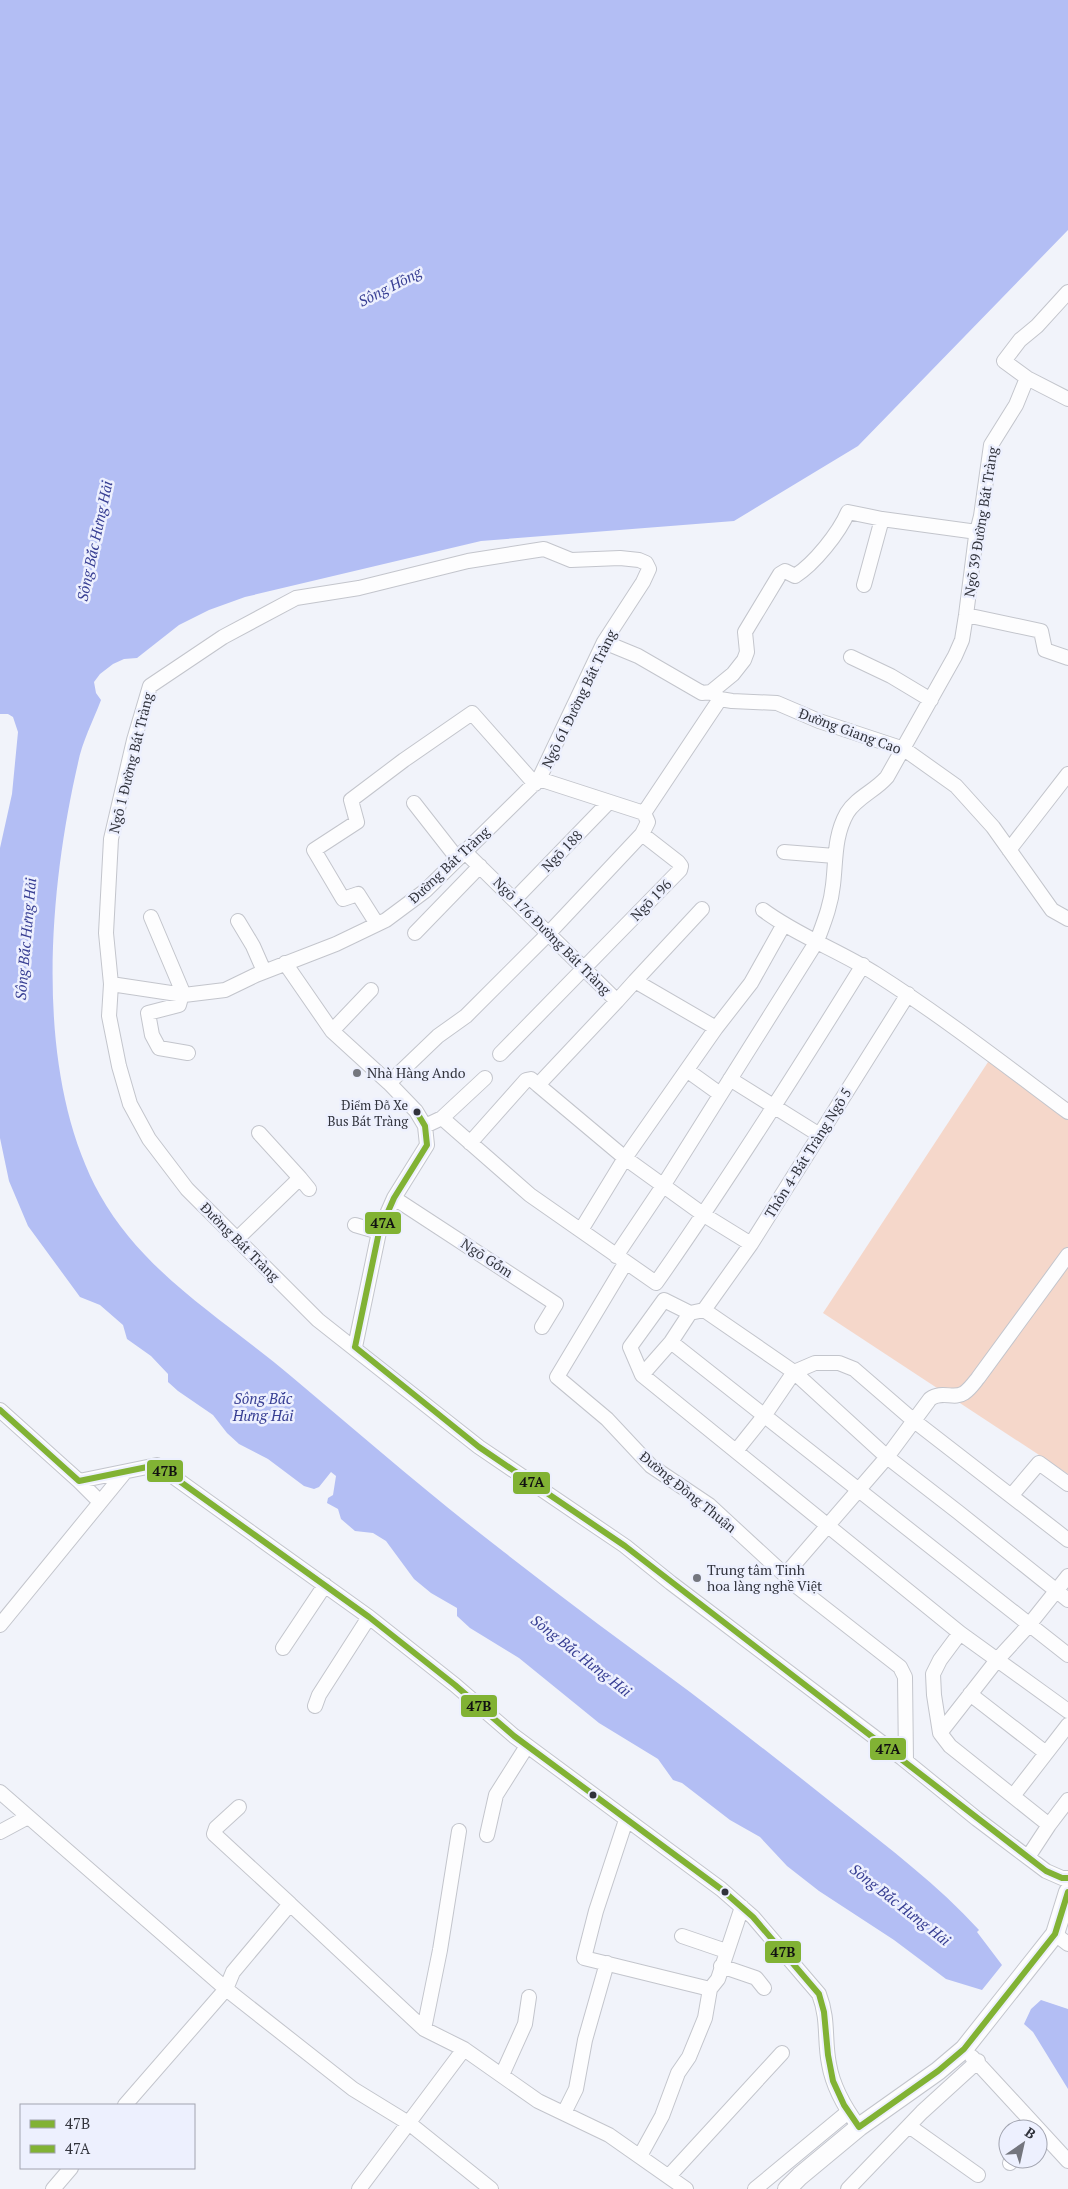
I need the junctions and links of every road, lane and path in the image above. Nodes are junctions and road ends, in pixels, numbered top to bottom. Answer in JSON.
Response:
{"nodes":[{"id":1,"x":1068,"y":292,"type":"edge"},
{"id":2,"x":1027,"y":378,"type":"junction"},
{"id":3,"x":1068,"y":399,"type":"edge"},
{"id":4,"x":882,"y":519,"type":"junction"},
{"id":5,"x":977,"y":532,"type":"junction"},
{"id":6,"x":504,"y":555,"type":"joint"},
{"id":7,"x":864,"y":585,"type":"dead end"},
{"id":8,"x":966,"y":615,"type":"junction"},
{"id":9,"x":604,"y":642,"type":"junction"},
{"id":10,"x":851,"y":657,"type":"dead end"},
{"id":11,"x":1068,"y":658,"type":"edge"},
{"id":12,"x":716,"y":696,"type":"junction"},
{"id":13,"x":931,"y":700,"type":"junction"},
{"id":14,"x":904,"y":749,"type":"junction"},
{"id":15,"x":1068,"y":774,"type":"edge"},
{"id":16,"x":537,"y":781,"type":"junction"},
{"id":17,"x":609,"y":802,"type":"junction"},
{"id":18,"x":414,"y":804,"type":"dead end"},
{"id":19,"x":644,"y":814,"type":"junction"},
{"id":20,"x":642,"y":834,"type":"junction"},
{"id":21,"x":1009,"y":850,"type":"junction"},
{"id":22,"x":784,"y":852,"type":"dead end"},
{"id":23,"x":461,"y":855,"type":"junction"},
{"id":24,"x":835,"y":856,"type":"junction"},
{"id":25,"x":480,"y":866,"type":"junction"},
{"id":26,"x":515,"y":899,"type":"junction"},
{"id":27,"x":702,"y":909,"type":"dead end"},
{"id":28,"x":763,"y":910,"type":"dead end"},
{"id":29,"x":151,"y":917,"type":"dead end"},
{"id":30,"x":1068,"y":919,"type":"edge"},
{"id":31,"x":238,"y":921,"type":"dead end"},
{"id":32,"x":377,"y":924,"type":"junction"},
{"id":33,"x":784,"y":924,"type":"junction"},
{"id":34,"x":415,"y":933,"type":"dead end"},
{"id":35,"x":549,"y":933,"type":"junction"},
{"id":36,"x":817,"y":941,"type":"junction"},
{"id":37,"x":284,"y":963,"type":"junction"},
{"id":38,"x":863,"y":965,"type":"junction"},
{"id":39,"x":584,"y":969,"type":"junction"},
{"id":40,"x":264,"y":971,"type":"junction"},
{"id":41,"x":635,"y":981,"type":"junction"},
{"id":42,"x":111,"y":984,"type":"junction"},
{"id":43,"x":371,"y":990,"type":"dead end"},
{"id":44,"x":908,"y":994,"type":"junction"},
{"id":45,"x":183,"y":995,"type":"junction"},
{"id":46,"x":617,"y":1001,"type":"junction"},
{"id":47,"x":716,"y":1028,"type":"junction"},
{"id":48,"x":332,"y":1031,"type":"junction"},
{"id":49,"x":188,"y":1053,"type":"dead end"},
{"id":50,"x":500,"y":1054,"type":"dead end"},
{"id":51,"x":688,"y":1071,"type":"junction"},
{"id":52,"x":485,"y":1078,"type":"dead end"},
{"id":53,"x":730,"y":1079,"type":"junction"},
{"id":54,"x":389,"y":1083,"type":"junction"},
{"id":55,"x":538,"y":1085,"type":"junction"},
{"id":56,"x":720,"y":1094,"type":"junction"},
{"id":57,"x":775,"y":1107,"type":"junction"},
{"id":58,"x":1068,"y":1112,"type":"edge"},
{"id":59,"x":442,"y":1118,"type":"junction"},
{"id":60,"x":425,"y":1126,"type":"junction"},
{"id":61,"x":259,"y":1133,"type":"dead end"},
{"id":62,"x":818,"y":1134,"type":"junction"},
{"id":63,"x":470,"y":1143,"type":"junction"},
{"id":64,"x":625,"y":1158,"type":"junction"},
{"id":65,"x":300,"y":1178,"type":"junction"},
{"id":66,"x":663,"y":1186,"type":"junction"},
{"id":67,"x":309,"y":1189,"type":"dead end"},
{"id":68,"x":394,"y":1198,"type":"junction"},
{"id":69,"x":704,"y":1215,"type":"junction"},
{"id":70,"x":355,"y":1225,"type":"dead end"},
{"id":71,"x":581,"y":1230,"type":"junction"},
{"id":72,"x":379,"y":1232,"type":"junction"},
{"id":73,"x":237,"y":1239,"type":"junction"},
{"id":74,"x":751,"y":1244,"type":"junction"},
{"id":75,"x":1068,"y":1255,"type":"edge"},
{"id":76,"x":621,"y":1259,"type":"junction"},
{"id":77,"x":656,"y":1282,"type":"junction"},
{"id":78,"x":664,"y":1300,"type":"junction"},
{"id":79,"x":704,"y":1310,"type":"junction"},
{"id":80,"x":690,"y":1312,"type":"junction"},
{"id":81,"x":542,"y":1327,"type":"dead end"},
{"id":82,"x":671,"y":1342,"type":"junction"},
{"id":83,"x":355,"y":1347,"type":"junction"},
{"id":84,"x":794,"y":1372,"type":"junction"},
{"id":85,"x":642,"y":1375,"type":"junction"},
{"id":86,"x":0,"y":1410,"type":"edge"},
{"id":87,"x":764,"y":1416,"type":"junction"},
{"id":88,"x":913,"y":1420,"type":"junction"},
{"id":89,"x":736,"y":1451,"type":"junction"},
{"id":90,"x":887,"y":1458,"type":"junction"},
{"id":91,"x":124,"y":1472,"type":"junction"},
{"id":92,"x":79,"y":1481,"type":"junction"},
{"id":93,"x":1068,"y":1484,"type":"edge"},
{"id":94,"x":859,"y":1491,"type":"junction"},
{"id":95,"x":1011,"y":1496,"type":"junction"},
{"id":96,"x":100,"y":1502,"type":"junction"},
{"id":97,"x":828,"y":1526,"type":"junction"},
{"id":98,"x":1068,"y":1540,"type":"edge"},
{"id":99,"x":785,"y":1576,"type":"junction"},
{"id":100,"x":1068,"y":1576,"type":"edge"},
{"id":101,"x":325,"y":1585,"type":"junction"},
{"id":102,"x":1056,"y":1591,"type":"junction"},
{"id":103,"x":1068,"y":1600,"type":"edge"},
{"id":104,"x":369,"y":1617,"type":"junction"},
{"id":105,"x":1029,"y":1624,"type":"junction"},
{"id":106,"x":0,"y":1625,"type":"edge"},
{"id":107,"x":960,"y":1633,"type":"junction"},
{"id":108,"x":284,"y":1648,"type":"dead end"},
{"id":109,"x":1068,"y":1655,"type":"edge"},
{"id":110,"x":997,"y":1660,"type":"junction"},
{"id":111,"x":970,"y":1694,"type":"junction"},
{"id":112,"x":315,"y":1706,"type":"dead end"},
{"id":113,"x":1068,"y":1711,"type":"edge"},
{"id":114,"x":1068,"y":1725,"type":"edge"},
{"id":115,"x":940,"y":1733,"type":"junction"},
{"id":116,"x":527,"y":1746,"type":"junction"},
{"id":117,"x":1046,"y":1754,"type":"junction"},
{"id":118,"x":906,"y":1761,"type":"junction"},
{"id":119,"x":0,"y":1792,"type":"edge"},
{"id":120,"x":1013,"y":1796,"type":"junction"},
{"id":121,"x":1068,"y":1800,"type":"edge"},
{"id":122,"x":239,"y":1807,"type":"dead end"},
{"id":123,"x":28,"y":1817,"type":"junction"},
{"id":124,"x":626,"y":1820,"type":"junction"},
{"id":125,"x":1049,"y":1824,"type":"junction"},
{"id":126,"x":459,"y":1831,"type":"dead end"},
{"id":127,"x":0,"y":1832,"type":"edge"},
{"id":128,"x":487,"y":1835,"type":"dead end"},
{"id":129,"x":1028,"y":1857,"type":"junction"},
{"id":130,"x":1068,"y":1878,"type":"edge"},
{"id":131,"x":1068,"y":1892,"type":"edge"},
{"id":132,"x":290,"y":1904,"type":"junction"},
{"id":133,"x":742,"y":1907,"type":"junction"},
{"id":134,"x":682,"y":1936,"type":"dead end"},
{"id":135,"x":1057,"y":1942,"type":"edge"},
{"id":136,"x":726,"y":1951,"type":"junction"},
{"id":137,"x":607,"y":1963,"type":"junction"},
{"id":138,"x":721,"y":1966,"type":"junction"},
{"id":139,"x":764,"y":1988,"type":"dead end"},
{"id":140,"x":226,"y":1989,"type":"junction"},
{"id":141,"x":710,"y":1989,"type":"junction"},
{"id":142,"x":529,"y":1997,"type":"dead end"},
{"id":143,"x":424,"y":2029,"type":"junction"},
{"id":144,"x":968,"y":2045,"type":"junction"},
{"id":145,"x":464,"y":2049,"type":"junction"},
{"id":146,"x":782,"y":2053,"type":"dead end"},
{"id":147,"x":978,"y":2062,"type":"junction"},
{"id":148,"x":502,"y":2075,"type":"junction"},
{"id":149,"x":126,"y":2104,"type":"edge"},
{"id":150,"x":848,"y":2112,"type":"junction"},
{"id":151,"x":564,"y":2113,"type":"junction"},
{"id":152,"x":1028,"y":2119,"type":"edge"},
{"id":153,"x":410,"y":2124,"type":"junction"},
{"id":154,"x":909,"y":2126,"type":"junction"},
{"id":155,"x":860,"y":2127,"type":"junction"},
{"id":156,"x":1048,"y":2140,"type":"edge"},
{"id":157,"x":640,"y":2156,"type":"junction"},
{"id":158,"x":1068,"y":2161,"type":"edge"},
{"id":159,"x":70,"y":2169,"type":"edge"},
{"id":160,"x":978,"y":2175,"type":"dead end"},
{"id":161,"x":669,"y":2176,"type":"junction"},
{"id":162,"x":797,"y":2182,"type":"edge"},
{"id":163,"x":53,"y":2189,"type":"edge"},
{"id":164,"x":359,"y":2189,"type":"edge"},
{"id":165,"x":491,"y":2189,"type":"edge"},
{"id":166,"x":686,"y":2189,"type":"edge"},
{"id":167,"x":755,"y":2189,"type":"edge"},
{"id":168,"x":787,"y":2189,"type":"edge"},
{"id":169,"x":848,"y":2189,"type":"edge"}],
"edges":[{"from":1,"to":2,"type":"street"},
{"from":2,"to":3,"type":"street"},
{"from":2,"to":5,"type":"street","name":"Ngõ 39 Đường Bát Tràng"},
{"from":4,"to":5,"type":"street"},
{"from":4,"to":7,"type":"street"},
{"from":4,"to":12,"type":"street"},
{"from":5,"to":8,"type":"street","name":"Ngõ 39 Đường Bát Tràng"},
{"from":6,"to":9,"type":"street","name":"Ngõ 61 Đường Bát Tràng"},
{"from":6,"to":42,"type":"street","name":"Ngõ 1 Đường Bát Tràng"},
{"from":8,"to":11,"type":"street"},
{"from":8,"to":13,"type":"street","name":"Ngõ 39 Đường Bát Tràng"},
{"from":9,"to":12,"type":"street","name":"Đường Giang Cao"},
{"from":9,"to":16,"type":"street","name":"Ngõ 61 Đường Bát Tràng"},
{"from":10,"to":13,"type":"street"},
{"from":12,"to":14,"type":"street","name":"Đường Giang Cao"},
{"from":12,"to":19,"type":"street"},
{"from":13,"to":14,"type":"street","name":"Ngõ 39 Đường Bát Tràng"},
{"from":14,"to":21,"type":"street","name":"Đường Giang Cao"},
{"from":14,"to":24,"type":"street","name":"Ngõ 39 Đường Bát Tràng"},
{"from":15,"to":21,"type":"street"},
{"from":16,"to":17,"type":"street"},
{"from":16,"to":23,"type":"street","name":"Đường Bát Tràng"},
{"from":16,"to":32,"type":"street"},
{"from":17,"to":19,"type":"street"},
{"from":17,"to":26,"type":"street","name":"Ngõ 188"},
{"from":18,"to":23,"type":"street","name":"Ngõ 176 Đường Bát Tràng"},
{"from":19,"to":20,"type":"street"},
{"from":20,"to":35,"type":"street"},
{"from":20,"to":39,"type":"street","name":"Ngõ 196"},
{"from":21,"to":30,"type":"street","name":"Đường Giang Cao"},
{"from":22,"to":24,"type":"street"},
{"from":23,"to":25,"type":"street","name":"Ngõ 176 Đường Bát Tràng"},
{"from":23,"to":32,"type":"street","name":"Đường Bát Tràng"},
{"from":24,"to":36,"type":"street","name":"Ngõ 39 Đường Bát Tràng"},
{"from":25,"to":26,"type":"street","name":"Ngõ 176 Đường Bát Tràng"},
{"from":25,"to":34,"type":"street"},
{"from":26,"to":35,"type":"street","name":"Ngõ 176 Đường Bát Tràng"},
{"from":27,"to":41,"type":"street","name":"Ngõ 176 Đường Bát Tràng"},
{"from":28,"to":33,"type":"street"},
{"from":29,"to":45,"type":"street"},
{"from":31,"to":40,"type":"street"},
{"from":32,"to":37,"type":"street","name":"Đường Bát Tràng"},
{"from":33,"to":36,"type":"street"},
{"from":33,"to":47,"type":"street"},
{"from":35,"to":39,"type":"street","name":"Ngõ 176 Đường Bát Tràng"},
{"from":35,"to":54,"type":"street"},
{"from":36,"to":38,"type":"street"},
{"from":36,"to":53,"type":"street","name":"Ngõ 39 Đường Bát Tràng"},
{"from":37,"to":40,"type":"street","name":"Đường Bát Tràng"},
{"from":37,"to":48,"type":"street"},
{"from":38,"to":44,"type":"street"},
{"from":38,"to":57,"type":"street"},
{"from":39,"to":46,"type":"street","name":"Ngõ 176 Đường Bát Tràng"},
{"from":39,"to":50,"type":"street"},
{"from":40,"to":45,"type":"street","name":"Đường Bát Tràng"},
{"from":41,"to":46,"type":"street","name":"Ngõ 176 Đường Bát Tràng"},
{"from":41,"to":47,"type":"street"},
{"from":42,"to":45,"type":"street","name":"Đường Bát Tràng"},
{"from":42,"to":73,"type":"street","name":"Đường Bát Tràng"},
{"from":43,"to":48,"type":"street"},
{"from":44,"to":58,"type":"street"},
{"from":44,"to":62,"type":"street","name":"Thôn 4-Bát Tràng Ngõ 5"},
{"from":45,"to":49,"type":"street"},
{"from":46,"to":55,"type":"street"},
{"from":47,"to":51,"type":"street"},
{"from":48,"to":54,"type":"street"},
{"from":51,"to":56,"type":"street"},
{"from":51,"to":64,"type":"street"},
{"from":52,"to":59,"type":"street"},
{"from":53,"to":56,"type":"street","name":"Ngõ 39 Đường Bát Tràng"},
{"from":53,"to":57,"type":"street"},
{"from":54,"to":60,"type":"street"},
{"from":55,"to":63,"type":"street"},
{"from":55,"to":64,"type":"street"},
{"from":56,"to":66,"type":"street","name":"Ngõ 39 Đường Bát Tràng"},
{"from":57,"to":62,"type":"street"},
{"from":57,"to":69,"type":"street"},
{"from":59,"to":60,"type":"street"},
{"from":59,"to":63,"type":"street"},
{"from":60,"to":68,"type":"street"},
{"from":61,"to":65,"type":"street"},
{"from":62,"to":74,"type":"street","name":"Thôn 4-Bát Tràng Ngõ 5"},
{"from":63,"to":71,"type":"street"},
{"from":64,"to":66,"type":"street"},
{"from":64,"to":71,"type":"street"},
{"from":65,"to":67,"type":"street"},
{"from":65,"to":73,"type":"street"},
{"from":66,"to":69,"type":"street"},
{"from":66,"to":76,"type":"street","name":"Ngõ 39 Đường Bát Tràng"},
{"from":68,"to":72,"type":"street"},
{"from":68,"to":81,"type":"street","name":"Ngõ Gốm"},
{"from":69,"to":74,"type":"street"},
{"from":69,"to":77,"type":"street"},
{"from":70,"to":72,"type":"street"},
{"from":71,"to":76,"type":"street"},
{"from":72,"to":83,"type":"street"},
{"from":73,"to":83,"type":"street","name":"Đường Bát Tràng"},
{"from":74,"to":79,"type":"street","name":"Thôn 4-Bát Tràng Ngõ 5"},
{"from":75,"to":88,"type":"street"},
{"from":76,"to":77,"type":"street"},
{"from":76,"to":99,"type":"street","name":"Đường Đồng Thuận"},
{"from":77,"to":78,"type":"street"},
{"from":78,"to":80,"type":"street"},
{"from":78,"to":85,"type":"street"},
{"from":79,"to":80,"type":"street"},
{"from":79,"to":84,"type":"street"},
{"from":80,"to":82,"type":"street"},
{"from":82,"to":85,"type":"street"},
{"from":82,"to":87,"type":"street"},
{"from":83,"to":118,"type":"street","name":"Đường Bát Tràng"},
{"from":84,"to":87,"type":"street"},
{"from":84,"to":88,"type":"street"},
{"from":84,"to":90,"type":"street"},
{"from":85,"to":89,"type":"street"},
{"from":86,"to":92,"type":"street"},
{"from":87,"to":89,"type":"street"},
{"from":87,"to":94,"type":"street"},
{"from":88,"to":90,"type":"street"},
{"from":88,"to":95,"type":"street"},
{"from":89,"to":97,"type":"street"},
{"from":90,"to":94,"type":"street"},
{"from":90,"to":102,"type":"street"},
{"from":91,"to":92,"type":"street"},
{"from":91,"to":96,"type":"street"},
{"from":91,"to":101,"type":"street"},
{"from":92,"to":96,"type":"street"},
{"from":93,"to":95,"type":"street"},
{"from":94,"to":97,"type":"street"},
{"from":94,"to":105,"type":"street"},
{"from":95,"to":98,"type":"street"},
{"from":96,"to":106,"type":"street"},
{"from":97,"to":99,"type":"street"},
{"from":97,"to":107,"type":"street"},
{"from":99,"to":118,"type":"street","name":"Đường Đồng Thuận"},
{"from":100,"to":102,"type":"street"},
{"from":101,"to":104,"type":"street"},
{"from":101,"to":108,"type":"street"},
{"from":102,"to":103,"type":"street"},
{"from":102,"to":105,"type":"street"},
{"from":104,"to":112,"type":"street"},
{"from":104,"to":116,"type":"street"},
{"from":105,"to":109,"type":"street"},
{"from":105,"to":110,"type":"street"},
{"from":107,"to":110,"type":"street"},
{"from":107,"to":115,"type":"street"},
{"from":110,"to":111,"type":"street"},
{"from":110,"to":113,"type":"street"},
{"from":111,"to":115,"type":"street"},
{"from":111,"to":117,"type":"street"},
{"from":114,"to":117,"type":"street"},
{"from":115,"to":120,"type":"street"},
{"from":116,"to":124,"type":"street"},
{"from":116,"to":128,"type":"street"},
{"from":117,"to":120,"type":"street"},
{"from":118,"to":129,"type":"street","name":"Đường Bát Tràng"},
{"from":119,"to":123,"type":"street"},
{"from":120,"to":125,"type":"street"},
{"from":121,"to":125,"type":"street"},
{"from":122,"to":132,"type":"street"},
{"from":123,"to":127,"type":"street"},
{"from":123,"to":140,"type":"street"},
{"from":124,"to":133,"type":"street"},
{"from":124,"to":137,"type":"street"},
{"from":125,"to":129,"type":"street"},
{"from":126,"to":143,"type":"street"},
{"from":129,"to":130,"type":"street","name":"Đường Bát Tràng"},
{"from":131,"to":135,"type":"main road"},
{"from":132,"to":140,"type":"street"},
{"from":132,"to":143,"type":"street"},
{"from":133,"to":136,"type":"street"},
{"from":133,"to":150,"type":"street"},
{"from":134,"to":136,"type":"street"},
{"from":135,"to":144,"type":"main road"},
{"from":136,"to":138,"type":"street"},
{"from":137,"to":141,"type":"street"},
{"from":137,"to":151,"type":"street"},
{"from":138,"to":139,"type":"street"},
{"from":138,"to":141,"type":"street"},
{"from":140,"to":149,"type":"street"},
{"from":140,"to":153,"type":"street"},
{"from":141,"to":157,"type":"street"},
{"from":142,"to":148,"type":"street"},
{"from":143,"to":145,"type":"street"},
{"from":144,"to":147,"type":"street"},
{"from":144,"to":155,"type":"main road"},
{"from":145,"to":148,"type":"street"},
{"from":145,"to":153,"type":"street"},
{"from":146,"to":161,"type":"street"},
{"from":147,"to":152,"type":"street"},
{"from":147,"to":154,"type":"street"},
{"from":148,"to":151,"type":"street"},
{"from":150,"to":155,"type":"street"},
{"from":150,"to":167,"type":"street"},
{"from":151,"to":157,"type":"street"},
{"from":153,"to":164,"type":"street"},
{"from":153,"to":165,"type":"street"},
{"from":154,"to":160,"type":"street"},
{"from":154,"to":169,"type":"street"},
{"from":155,"to":162,"type":"main road"},
{"from":156,"to":158,"type":"street"},
{"from":157,"to":161,"type":"street"},
{"from":159,"to":163,"type":"street"},
{"from":161,"to":166,"type":"street"},
{"from":162,"to":168,"type":"main road"}]}
